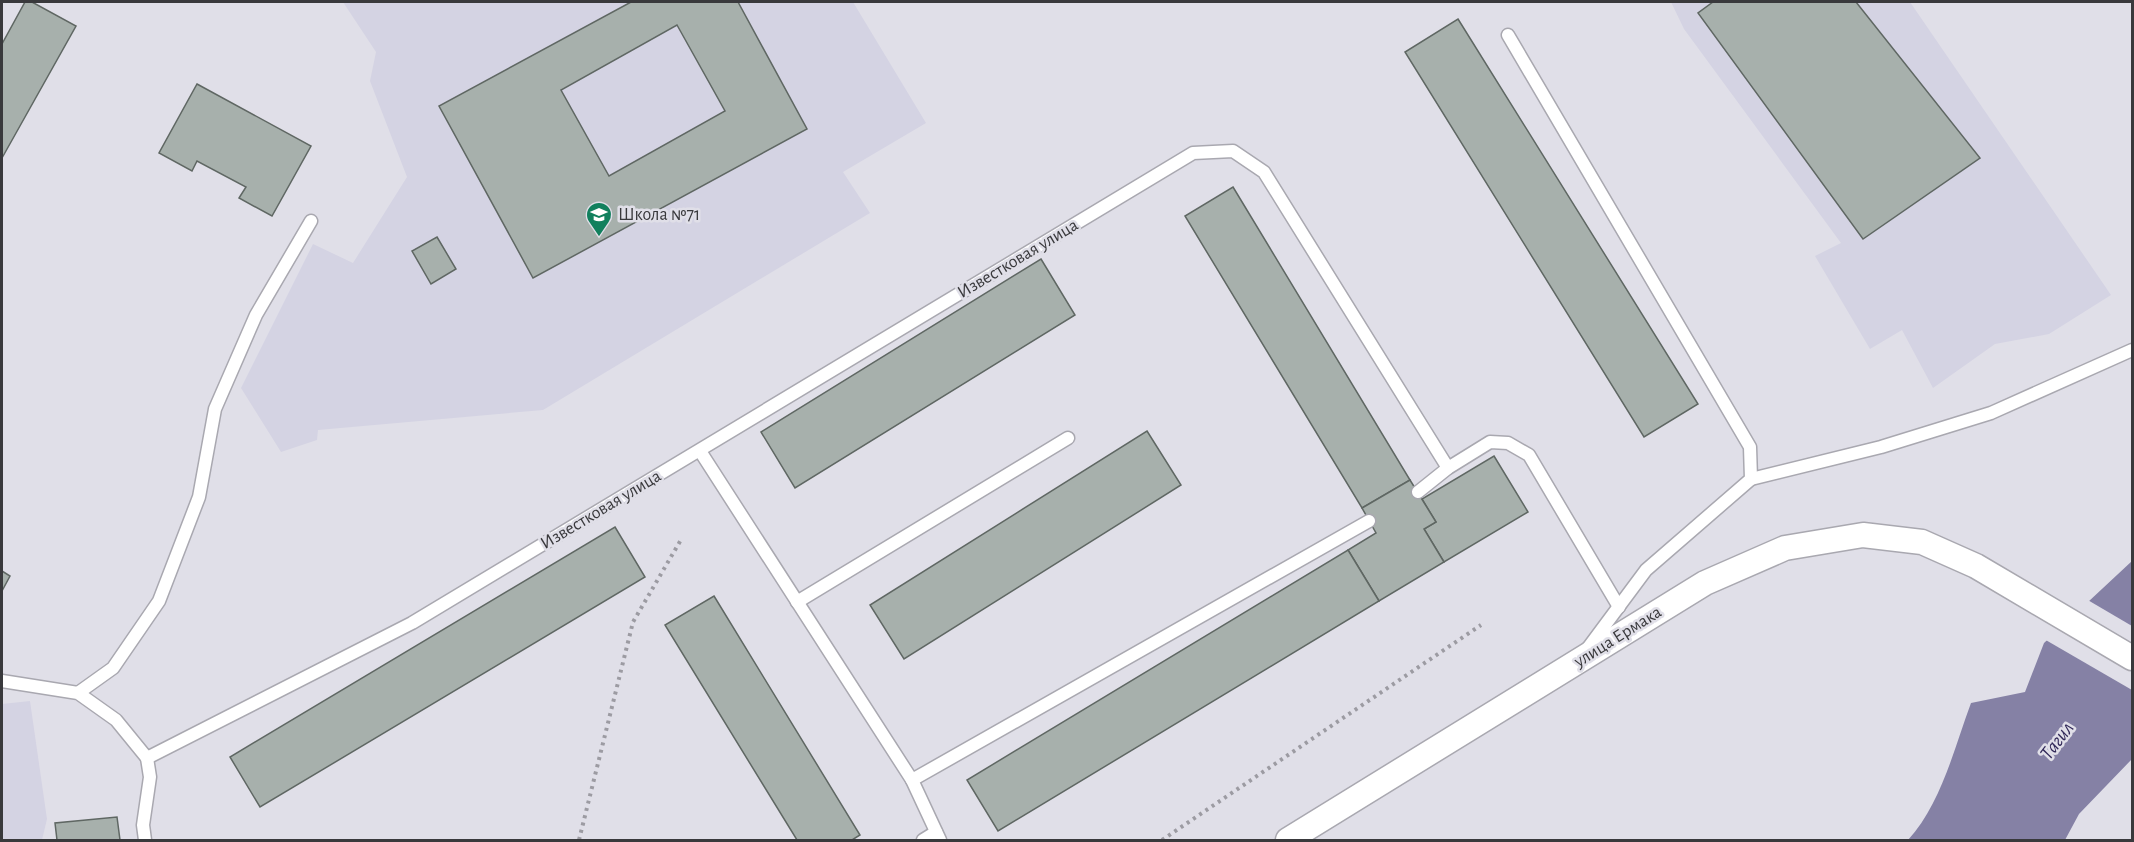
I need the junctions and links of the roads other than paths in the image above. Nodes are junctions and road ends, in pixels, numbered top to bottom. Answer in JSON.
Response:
{"nodes":[{"id":1,"x":1508,"y":35,"type":"dead end"},
{"id":2,"x":311,"y":221,"type":"dead end"},
{"id":3,"x":2133,"y":350,"type":"edge"},
{"id":4,"x":1068,"y":438,"type":"dead end"},
{"id":5,"x":700,"y":451,"type":"junction"},
{"id":6,"x":1448,"y":468,"type":"junction"},
{"id":7,"x":1751,"y":479,"type":"junction"},
{"id":8,"x":1418,"y":492,"type":"dead end"},
{"id":9,"x":1369,"y":521,"type":"dead end"},
{"id":10,"x":797,"y":602,"type":"junction"},
{"id":11,"x":1618,"y":607,"type":"junction"},
{"id":12,"x":2133,"y":658,"type":"edge"},
{"id":13,"x":1579,"y":662,"type":"junction"},
{"id":14,"x":2,"y":681,"type":"edge"},
{"id":15,"x":78,"y":693,"type":"junction"},
{"id":16,"x":147,"y":758,"type":"junction"},
{"id":17,"x":912,"y":780,"type":"junction"},
{"id":18,"x":938,"y":836,"type":"edge"},
{"id":19,"x":145,"y":840,"type":"edge"},
{"id":20,"x":923,"y":840,"type":"edge"},
{"id":21,"x":1288,"y":840,"type":"edge"}],
"edges":[{"from":1,"to":7,"type":"lane"},
{"from":2,"to":15,"type":"lane"},
{"from":3,"to":7,"type":"lane"},
{"from":4,"to":10,"type":"lane"},
{"from":5,"to":6,"type":"lane","name":"Известковая улица"},
{"from":5,"to":10,"type":"lane"},
{"from":5,"to":16,"type":"lane","name":"Известковая улица"},
{"from":6,"to":8,"type":"lane"},
{"from":6,"to":11,"type":"lane"},
{"from":7,"to":11,"type":"lane"},
{"from":9,"to":17,"type":"lane"},
{"from":10,"to":17,"type":"lane"},
{"from":11,"to":13,"type":"lane"},
{"from":12,"to":13,"type":"street","name":"улица Ермака"},
{"from":13,"to":21,"type":"street","name":"улица Ермака"},
{"from":14,"to":15,"type":"lane"},
{"from":15,"to":16,"type":"lane"},
{"from":16,"to":19,"type":"lane"},
{"from":17,"to":18,"type":"lane"},
{"from":18,"to":20,"type":"lane"}]}
